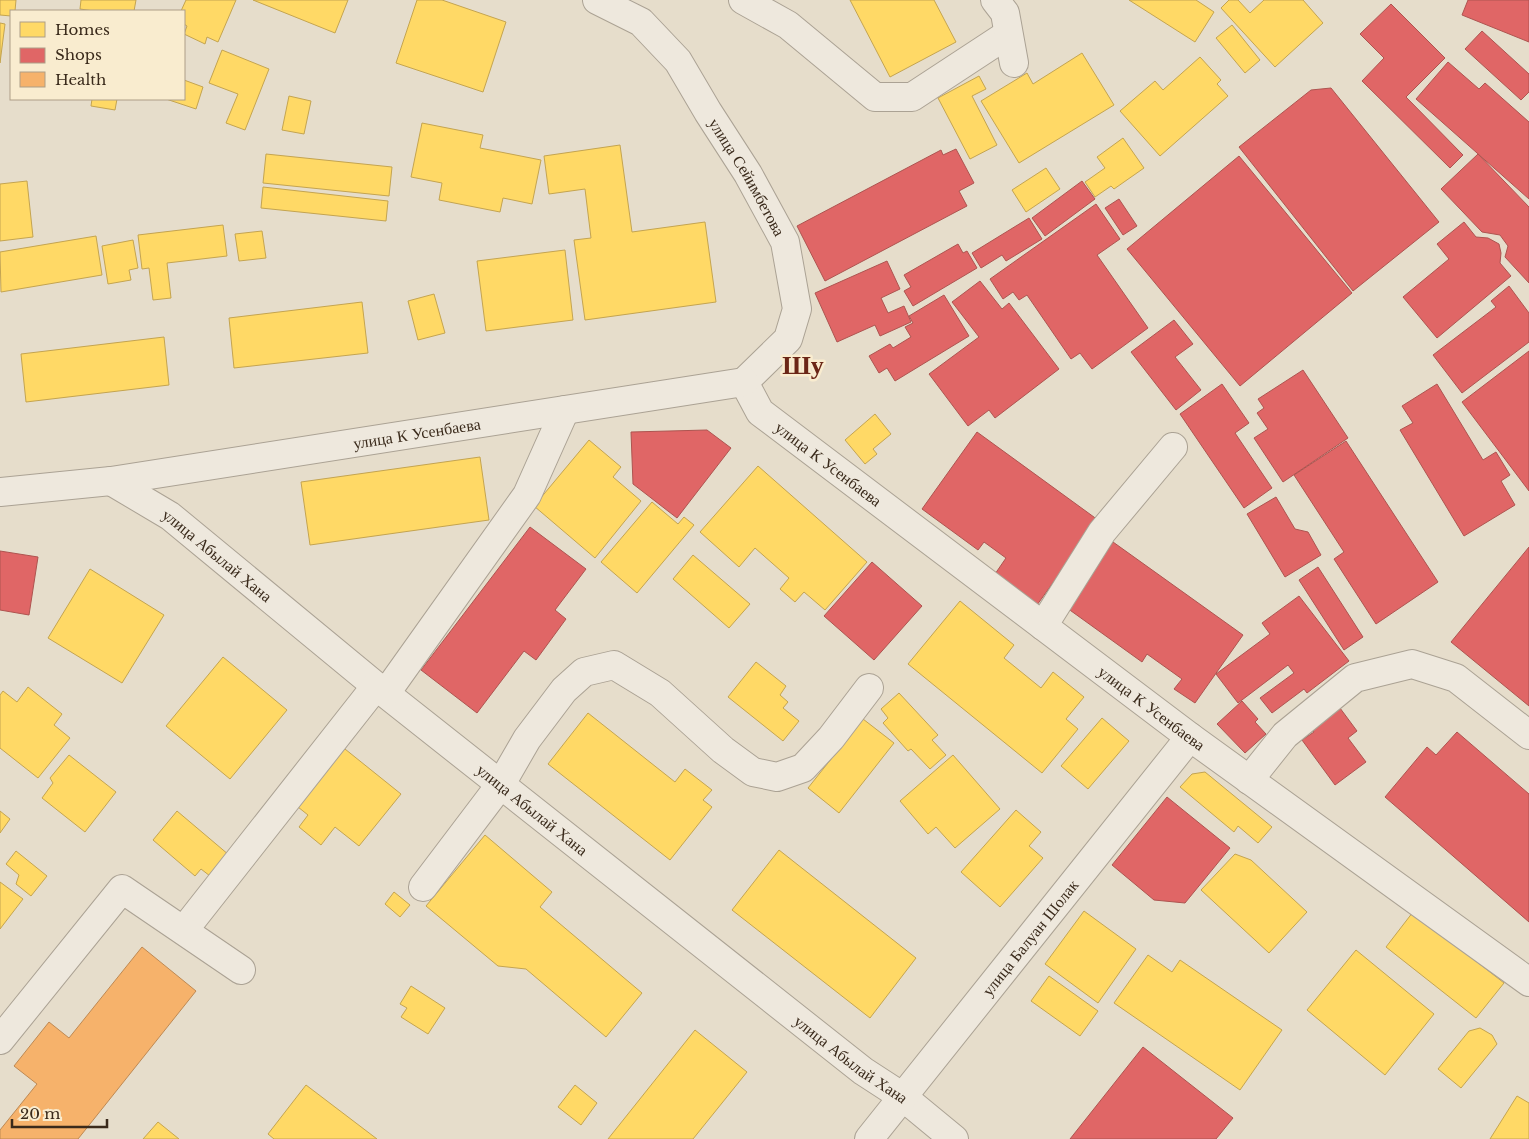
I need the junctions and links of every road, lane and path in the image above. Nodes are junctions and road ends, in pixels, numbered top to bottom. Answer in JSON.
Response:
{"nodes":[{"id":1,"x":597,"y":0,"type":"edge"},
{"id":2,"x":743,"y":0,"type":"edge"},
{"id":3,"x":995,"y":0,"type":"edge"},
{"id":4,"x":1008,"y":34,"type":"junction"},
{"id":5,"x":1014,"y":63,"type":"dead end"},
{"id":6,"x":744,"y":382,"type":"junction"},
{"id":7,"x":565,"y":410,"type":"junction"},
{"id":8,"x":1173,"y":447,"type":"dead end"},
{"id":9,"x":111,"y":481,"type":"junction"},
{"id":10,"x":0,"y":492,"type":"edge"},
{"id":11,"x":1043,"y":626,"type":"junction"},
{"id":12,"x":869,"y":688,"type":"dead end"},
{"id":13,"x":381,"y":689,"type":"junction"},
{"id":14,"x":1529,"y":735,"type":"edge"},
{"id":15,"x":1190,"y":737,"type":"junction"},
{"id":16,"x":1249,"y":780,"type":"junction"},
{"id":17,"x":500,"y":784,"type":"junction"},
{"id":18,"x":423,"y":887,"type":"dead end"},
{"id":19,"x":184,"y":930,"type":"junction"},
{"id":20,"x":241,"y":970,"type":"dead end"},
{"id":21,"x":1529,"y":982,"type":"edge"},
{"id":22,"x":5,"y":1024,"type":"edge"},
{"id":23,"x":903,"y":1097,"type":"junction"},
{"id":24,"x":869,"y":1139,"type":"edge"},
{"id":25,"x":954,"y":1139,"type":"edge"}],
"edges":[{"from":1,"to":6,"type":"street","name":"улица Сейимбетова"},
{"from":2,"to":4,"type":"street"},
{"from":3,"to":4,"type":"street"},
{"from":4,"to":5,"type":"street"},
{"from":6,"to":7,"type":"street","name":"улица К Усенбаева"},
{"from":6,"to":11,"type":"street","name":"улица К Усенбаева"},
{"from":7,"to":9,"type":"street","name":"улица К Усенбаева"},
{"from":7,"to":13,"type":"street"},
{"from":8,"to":11,"type":"street"},
{"from":9,"to":10,"type":"street","name":"улица К Усенбаева"},
{"from":9,"to":13,"type":"street","name":"улица Абылай Хана"},
{"from":11,"to":15,"type":"street","name":"улица К Усенбаева"},
{"from":12,"to":17,"type":"street"},
{"from":13,"to":17,"type":"street","name":"улица Абылай Хана"},
{"from":13,"to":19,"type":"street"},
{"from":14,"to":16,"type":"street"},
{"from":15,"to":16,"type":"street","name":"улица К Усенбаева"},
{"from":15,"to":23,"type":"street","name":"улица Балуан Шолак"},
{"from":16,"to":21,"type":"street","name":"улица К Усенбаева"},
{"from":17,"to":18,"type":"street"},
{"from":17,"to":23,"type":"street","name":"улица Абылай Хана"},
{"from":19,"to":20,"type":"street"},
{"from":19,"to":22,"type":"street"},
{"from":23,"to":24,"type":"street","name":"улица Балуан Шолак"},
{"from":23,"to":25,"type":"street","name":"улица Абылай Хана"}]}
